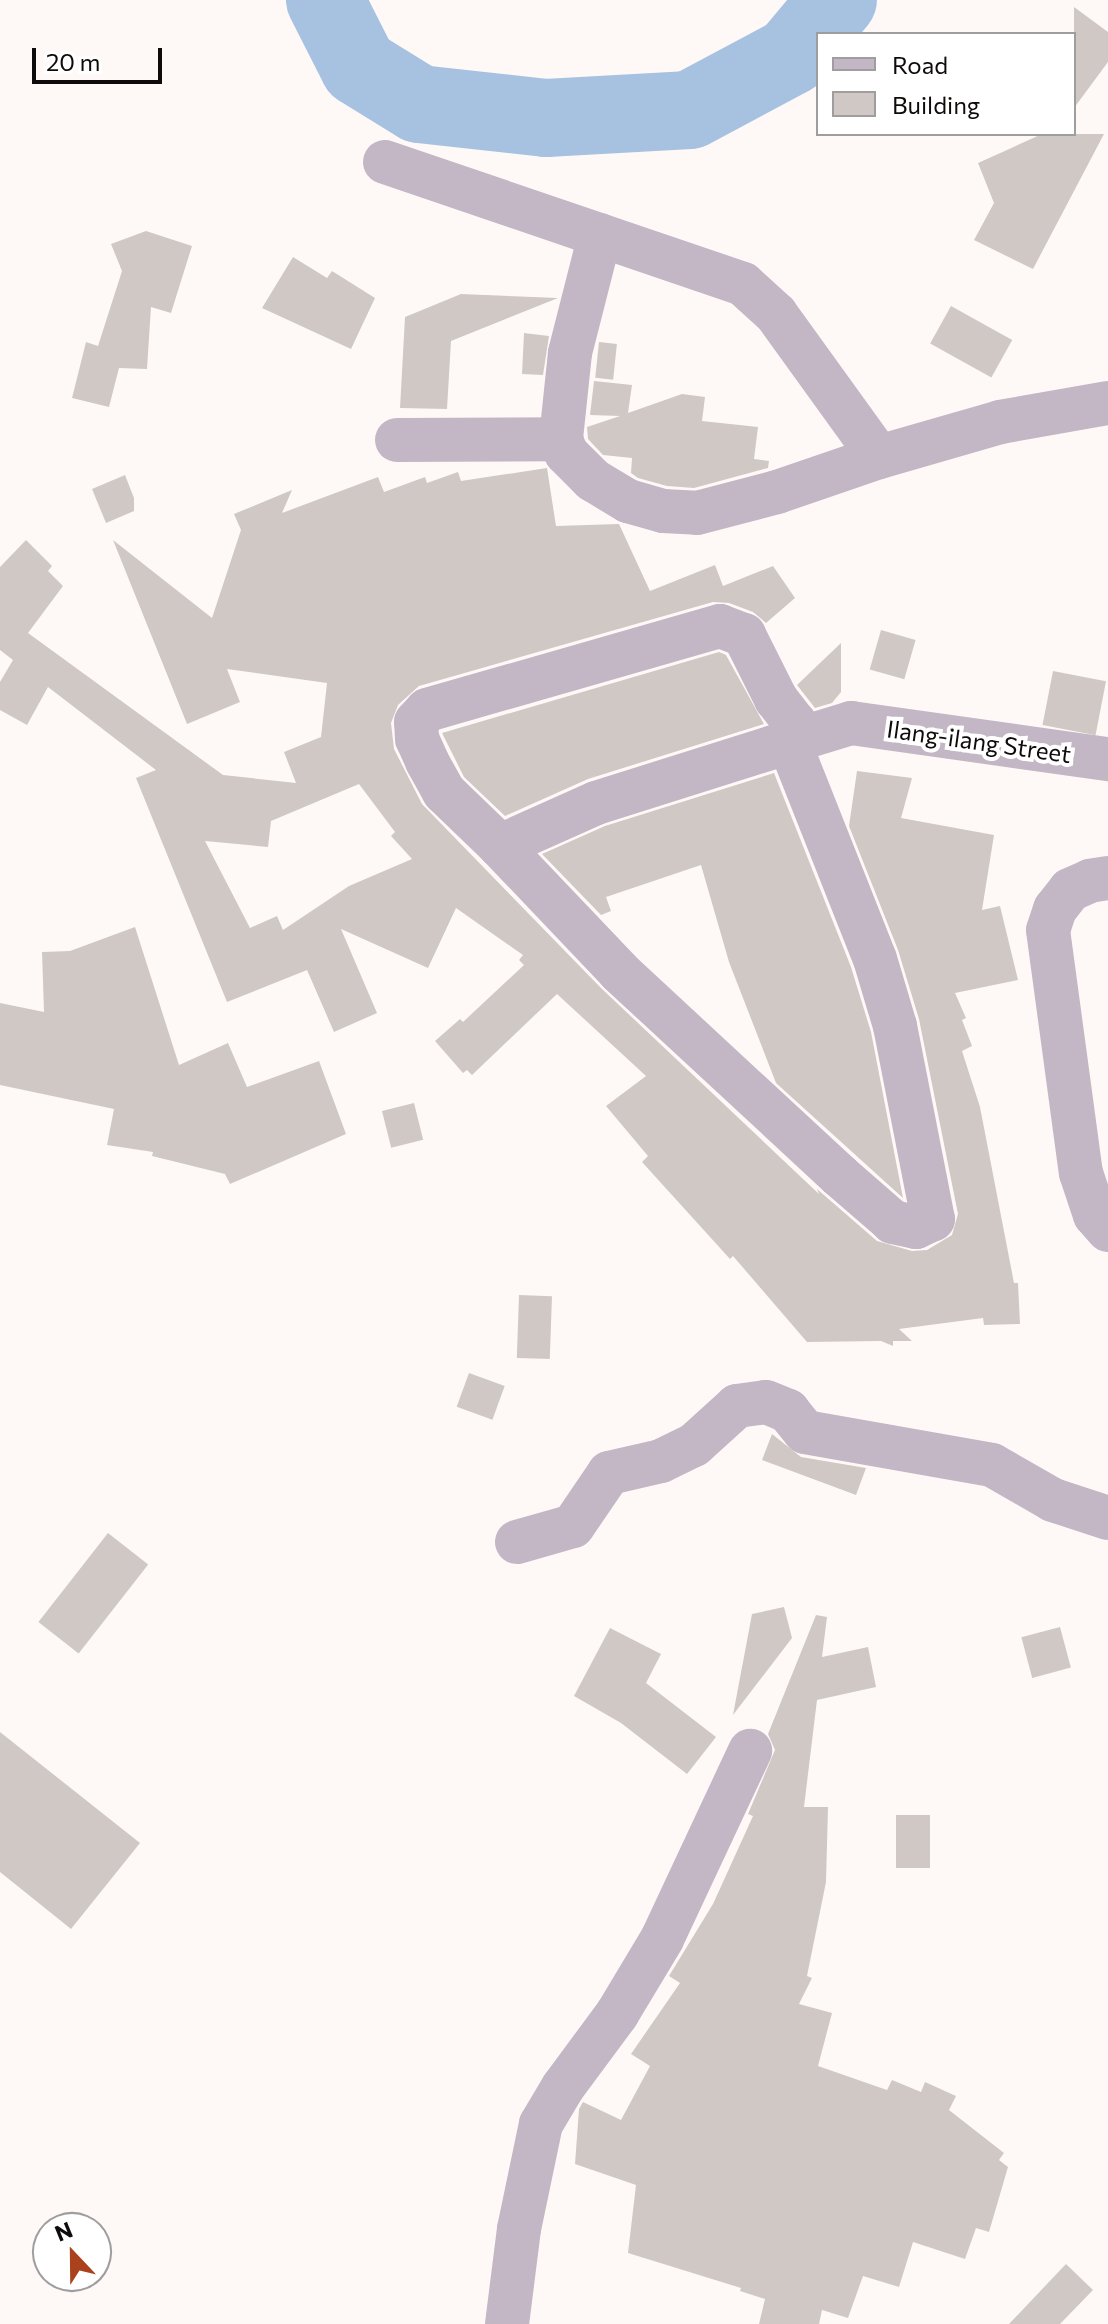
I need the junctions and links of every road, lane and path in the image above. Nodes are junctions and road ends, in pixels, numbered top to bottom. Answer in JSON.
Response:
{"nodes":[{"id":1,"x":385,"y":162,"type":"dead end"},
{"id":2,"x":600,"y":235,"type":"junction"},
{"id":3,"x":1108,"y":403,"type":"edge"},
{"id":4,"x":561,"y":439,"type":"junction"},
{"id":5,"x":397,"y":440,"type":"dead end"},
{"id":6,"x":879,"y":457,"type":"junction"},
{"id":7,"x":789,"y":742,"type":"junction"},
{"id":8,"x":1108,"y":759,"type":"edge"},
{"id":9,"x":500,"y":846,"type":"junction"},
{"id":10,"x":1108,"y":878,"type":"edge"},
{"id":11,"x":1102,"y":1222,"type":"edge"},
{"id":12,"x":1108,"y":1518,"type":"edge"},
{"id":13,"x":517,"y":1542,"type":"dead end"},
{"id":14,"x":750,"y":1751,"type":"dead end"},
{"id":15,"x":507,"y":2324,"type":"edge"}],
"edges":[{"from":1,"to":2,"type":"street"},
{"from":2,"to":4,"type":"street"},
{"from":2,"to":6,"type":"street"},
{"from":3,"to":6,"type":"street"},
{"from":4,"to":5,"type":"street"},
{"from":4,"to":6,"type":"street"},
{"from":7,"to":8,"type":"street","name":"Ilang-ilang Street"},
{"from":7,"to":9,"type":"street"},
{"from":7,"to":9,"type":"street"},
{"from":7,"to":9,"type":"street"},
{"from":10,"to":11,"type":"street"},
{"from":12,"to":13,"type":"street"},
{"from":14,"to":15,"type":"street"}]}
